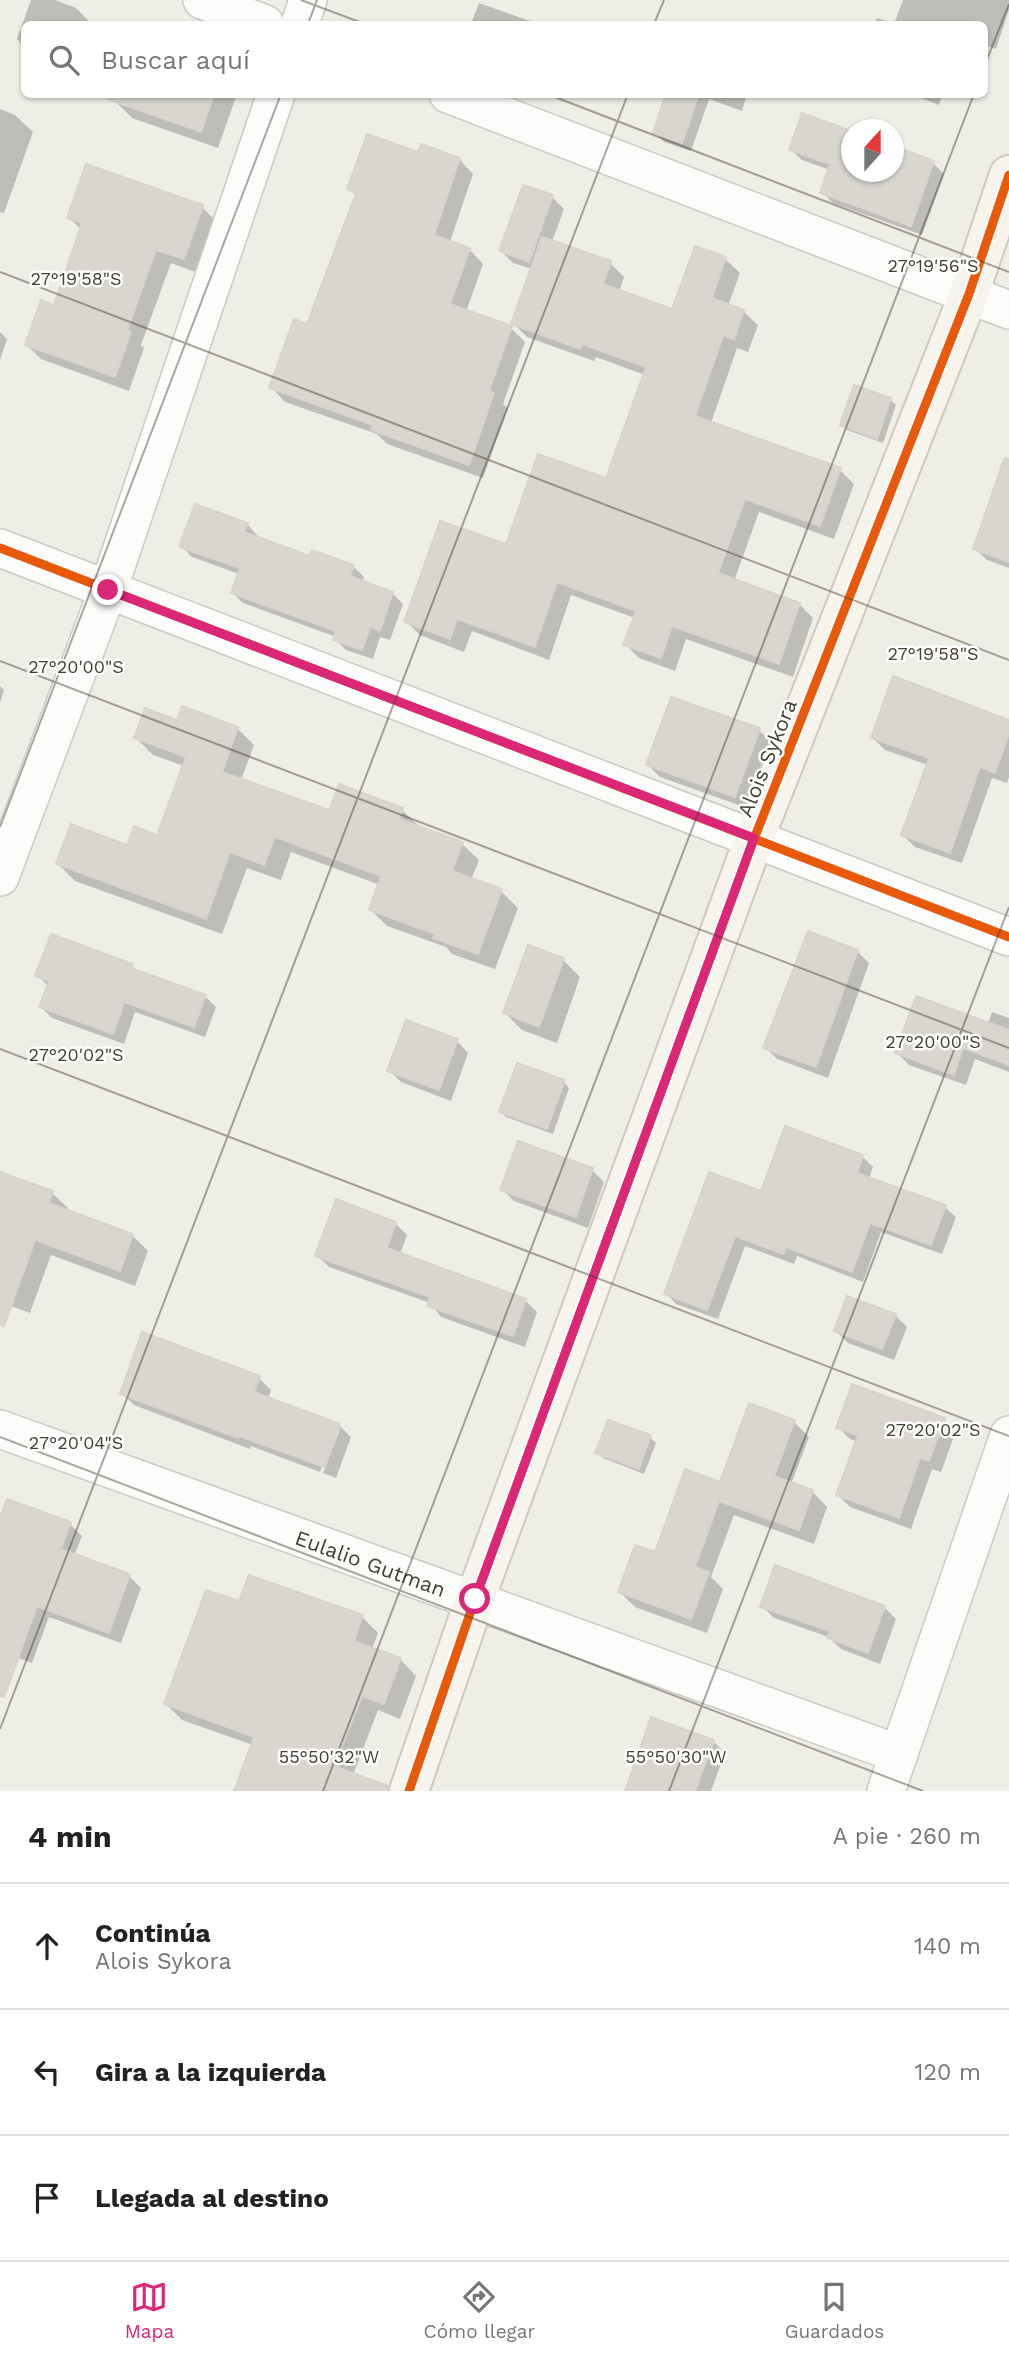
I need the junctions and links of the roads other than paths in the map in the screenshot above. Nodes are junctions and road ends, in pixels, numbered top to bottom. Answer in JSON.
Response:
{"nodes":[{"id":1,"x":202,"y":0,"type":"edge"},
{"id":2,"x":308,"y":0,"type":"edge"},
{"id":3,"x":257,"y":21,"type":"edge"},
{"id":4,"x":301,"y":21,"type":"edge"},
{"id":5,"x":275,"y":98,"type":"edge"},
{"id":6,"x":458,"y":98,"type":"edge"},
{"id":7,"x":1009,"y":175,"type":"edge"},
{"id":8,"x":969,"y":294,"type":"junction"},
{"id":9,"x":1009,"y":310,"type":"edge"},
{"id":10,"x":0,"y":548,"type":"edge"},
{"id":11,"x":108,"y":590,"type":"junction"},
{"id":12,"x":754,"y":838,"type":"junction"},
{"id":13,"x":0,"y":877,"type":"edge"},
{"id":14,"x":1009,"y":937,"type":"edge"},
{"id":15,"x":0,"y":1429,"type":"edge"},
{"id":16,"x":1009,"y":1435,"type":"edge"},
{"id":17,"x":475,"y":1599,"type":"junction"},
{"id":18,"x":899,"y":1754,"type":"junction"},
{"id":19,"x":409,"y":1791,"type":"edge"},
{"id":20,"x":886,"y":1791,"type":"edge"}],
"edges":[{"from":1,"to":3,"type":"street"},
{"from":2,"to":4,"type":"street"},
{"from":5,"to":11,"type":"street"},
{"from":6,"to":8,"type":"street"},
{"from":7,"to":8,"type":"street","name":"Alois Sykora"},
{"from":8,"to":9,"type":"street"},
{"from":8,"to":12,"type":"street","name":"Alois Sykora"},
{"from":10,"to":11,"type":"street"},
{"from":11,"to":12,"type":"street"},
{"from":11,"to":13,"type":"street"},
{"from":12,"to":14,"type":"street"},
{"from":12,"to":17,"type":"street","name":"Alois Sykora"},
{"from":15,"to":17,"type":"street","name":"Eulalio Gutman"},
{"from":16,"to":18,"type":"street"},
{"from":17,"to":18,"type":"street","name":"Eulalio Gutman"},
{"from":17,"to":19,"type":"street","name":"Alois Sykora"},
{"from":18,"to":20,"type":"street"}]}
